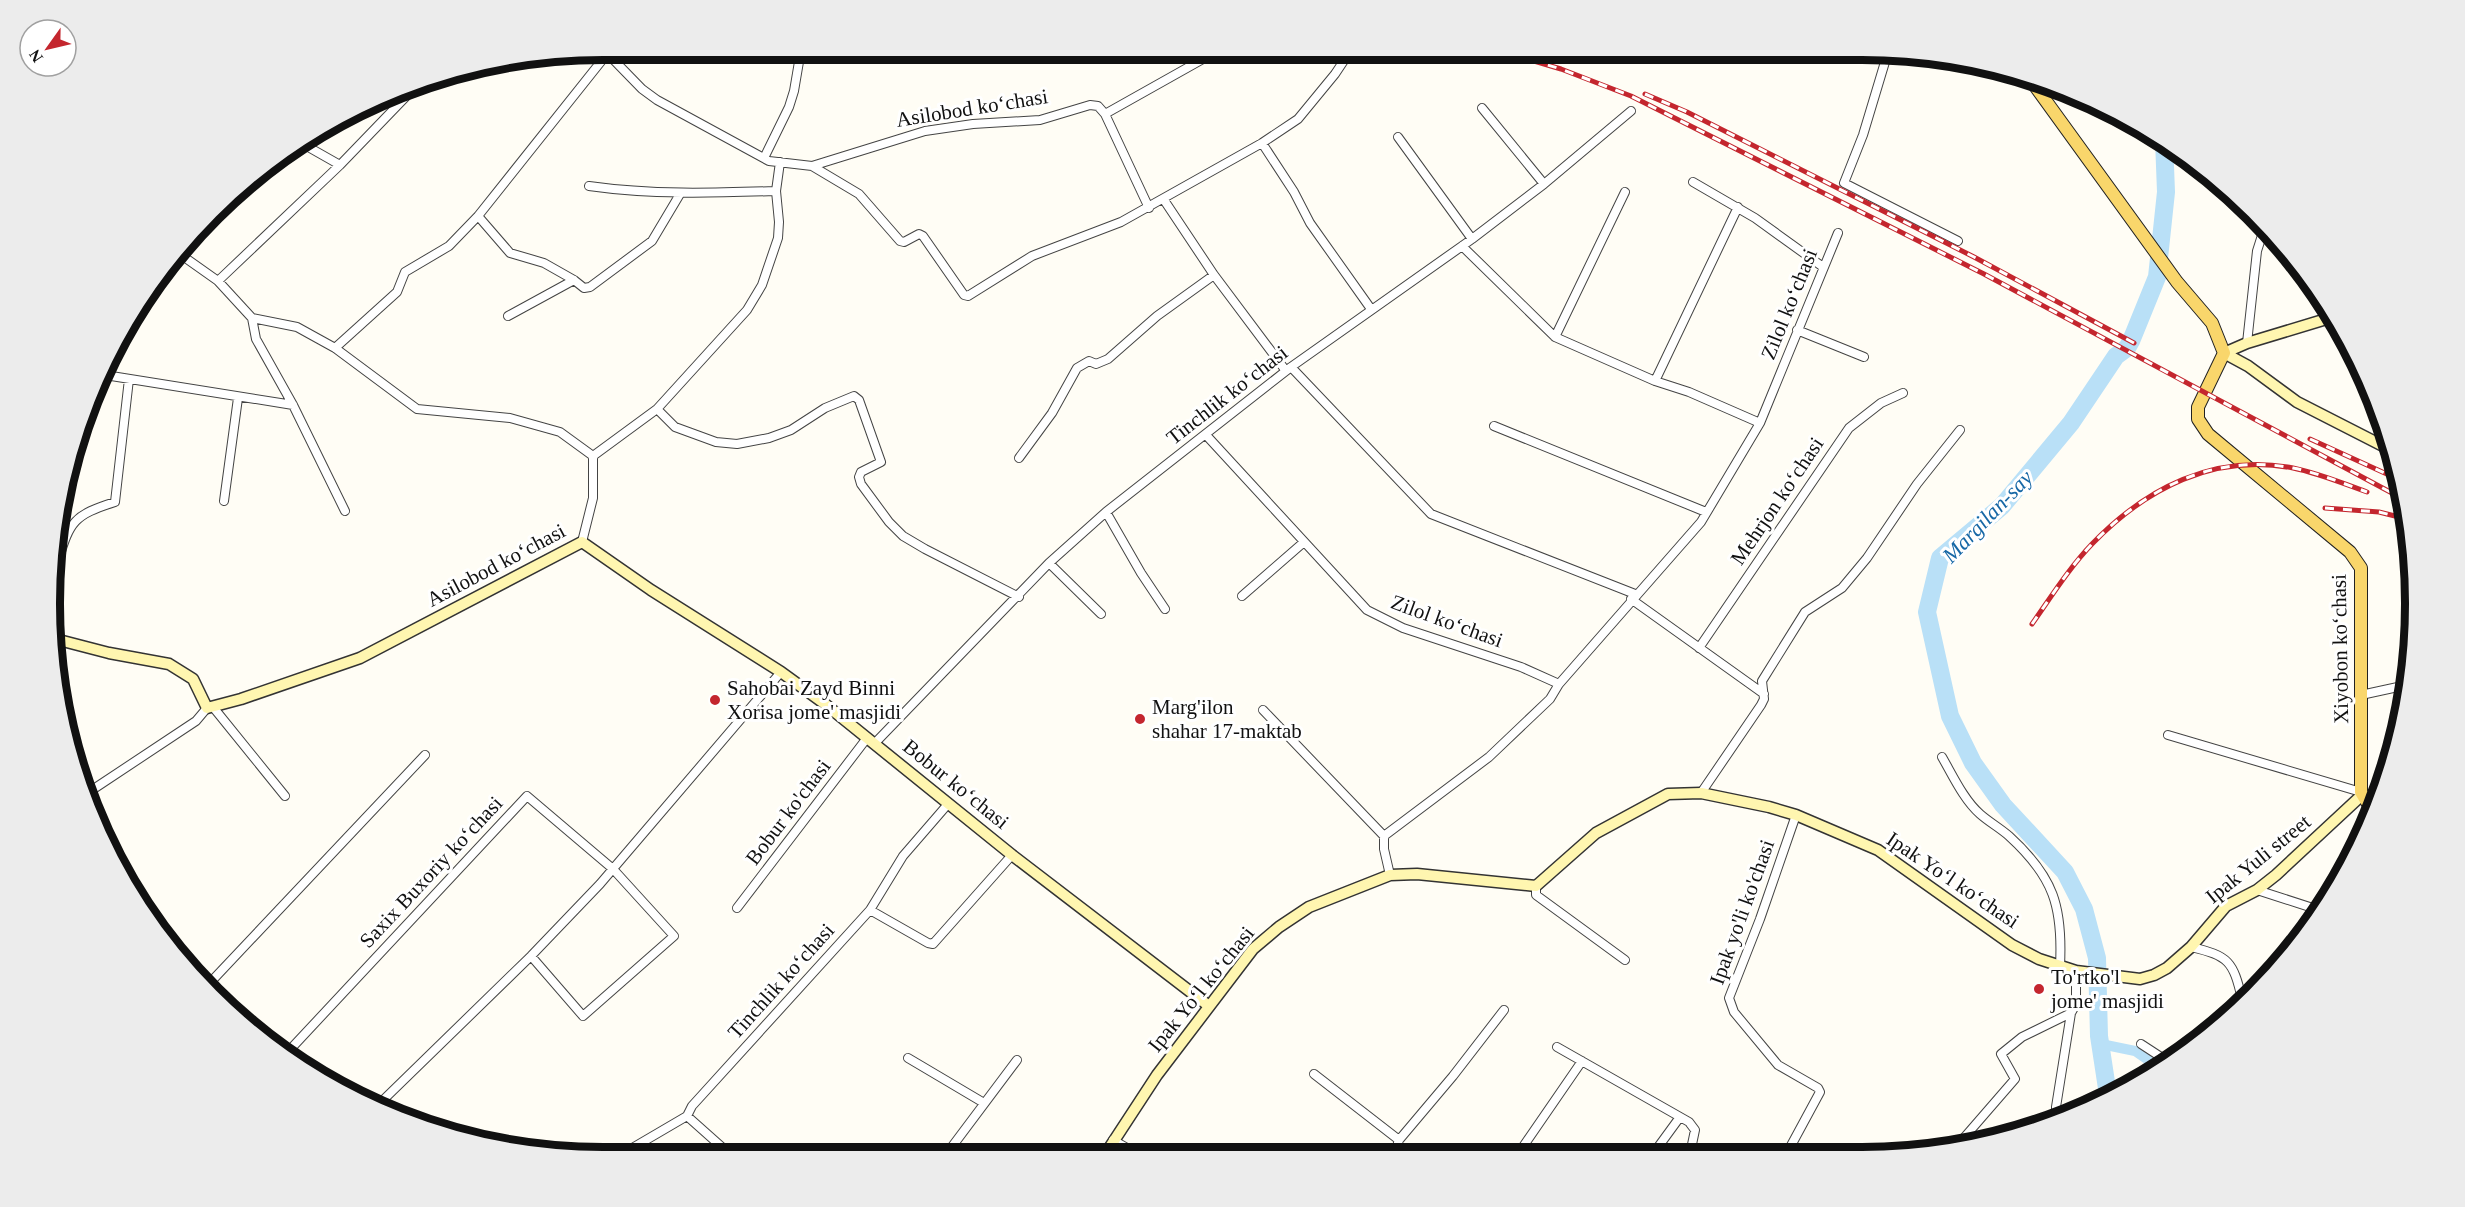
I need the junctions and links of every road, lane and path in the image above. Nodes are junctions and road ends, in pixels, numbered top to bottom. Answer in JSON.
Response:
{"nodes":[{"id":1,"x":600,"y":60,"type":"edge"},
{"id":2,"x":614,"y":60,"type":"edge"},
{"id":3,"x":799,"y":60,"type":"edge"},
{"id":4,"x":1201,"y":60,"type":"edge"},
{"id":5,"x":1344,"y":60,"type":"edge"},
{"id":6,"x":1885,"y":61,"type":"edge"},
{"id":7,"x":2038,"y":90,"type":"edge"},
{"id":8,"x":405,"y":98,"type":"edge"},
{"id":9,"x":1482,"y":108,"type":"dead end"},
{"id":10,"x":1631,"y":111,"type":"dead end"},
{"id":11,"x":1105,"y":114,"type":"junction"},
{"id":12,"x":1398,"y":137,"type":"dead end"},
{"id":13,"x":1262,"y":143,"type":"junction"},
{"id":14,"x":309,"y":147,"type":"edge"},
{"id":15,"x":764,"y":158,"type":"junction"},
{"id":16,"x":780,"y":162,"type":"junction"},
{"id":17,"x":340,"y":165,"type":"junction"},
{"id":18,"x":812,"y":166,"type":"junction"},
{"id":19,"x":1694,"y":182,"type":"dead end"},
{"id":20,"x":1544,"y":184,"type":"junction"},
{"id":21,"x":589,"y":186,"type":"dead end"},
{"id":22,"x":776,"y":191,"type":"junction"},
{"id":23,"x":1625,"y":192,"type":"dead end"},
{"id":24,"x":680,"y":194,"type":"junction"},
{"id":25,"x":1164,"y":200,"type":"junction"},
{"id":26,"x":1738,"y":207,"type":"junction"},
{"id":27,"x":1149,"y":208,"type":"junction"},
{"id":28,"x":478,"y":216,"type":"junction"},
{"id":29,"x":1838,"y":232,"type":"dead end"},
{"id":30,"x":2262,"y":236,"type":"edge"},
{"id":31,"x":1472,"y":239,"type":"junction"},
{"id":32,"x":1958,"y":241,"type":"dead end"},
{"id":33,"x":1462,"y":246,"type":"junction"},
{"id":34,"x":185,"y":257,"type":"edge"},
{"id":35,"x":1823,"y":267,"type":"junction"},
{"id":36,"x":1214,"y":275,"type":"junction"},
{"id":37,"x":574,"y":280,"type":"junction"},
{"id":38,"x":218,"y":281,"type":"junction"},
{"id":39,"x":1371,"y":309,"type":"junction"},
{"id":40,"x":508,"y":316,"type":"dead end"},
{"id":41,"x":252,"y":318,"type":"junction"},
{"id":42,"x":2324,"y":319,"type":"edge"},
{"id":43,"x":1797,"y":330,"type":"junction"},
{"id":44,"x":1555,"y":337,"type":"junction"},
{"id":45,"x":2247,"y":343,"type":"junction"},
{"id":46,"x":335,"y":348,"type":"junction"},
{"id":47,"x":2224,"y":353,"type":"junction"},
{"id":48,"x":1864,"y":357,"type":"dead end"},
{"id":49,"x":1288,"y":369,"type":"junction"},
{"id":50,"x":110,"y":376,"type":"edge"},
{"id":51,"x":129,"y":379,"type":"junction"},
{"id":52,"x":1655,"y":381,"type":"junction"},
{"id":53,"x":1903,"y":393,"type":"dead end"},
{"id":54,"x":238,"y":398,"type":"junction"},
{"id":55,"x":293,"y":405,"type":"junction"},
{"id":56,"x":657,"y":409,"type":"junction"},
{"id":57,"x":1760,"y":423,"type":"junction"},
{"id":58,"x":1494,"y":426,"type":"dead end"},
{"id":59,"x":1960,"y":430,"type":"dead end"},
{"id":60,"x":1206,"y":435,"type":"junction"},
{"id":61,"x":2381,"y":445,"type":"edge"},
{"id":62,"x":593,"y":456,"type":"junction"},
{"id":63,"x":1019,"y":458,"type":"dead end"},
{"id":64,"x":224,"y":501,"type":"dead end"},
{"id":65,"x":345,"y":511,"type":"dead end"},
{"id":66,"x":1106,"y":512,"type":"junction"},
{"id":67,"x":1706,"y":512,"type":"junction"},
{"id":68,"x":65,"y":531,"type":"edge"},
{"id":69,"x":582,"y":542,"type":"junction"},
{"id":70,"x":1305,"y":542,"type":"junction"},
{"id":71,"x":1049,"y":564,"type":"junction"},
{"id":72,"x":1242,"y":596,"type":"dead end"},
{"id":73,"x":1019,"y":597,"type":"junction"},
{"id":74,"x":1633,"y":597,"type":"junction"},
{"id":75,"x":1166,"y":609,"type":"dead end"},
{"id":76,"x":1101,"y":614,"type":"dead end"},
{"id":77,"x":61,"y":641,"type":"edge"},
{"id":78,"x":1699,"y":648,"type":"junction"},
{"id":79,"x":781,"y":672,"type":"junction"},
{"id":80,"x":1558,"y":684,"type":"junction"},
{"id":81,"x":2398,"y":687,"type":"edge"},
{"id":82,"x":1764,"y":694,"type":"junction"},
{"id":83,"x":2361,"y":695,"type":"junction"},
{"id":84,"x":210,"y":707,"type":"junction"},
{"id":85,"x":1263,"y":710,"type":"dead end"},
{"id":86,"x":2168,"y":735,"type":"dead end"},
{"id":87,"x":871,"y":741,"type":"junction"},
{"id":88,"x":425,"y":755,"type":"dead end"},
{"id":89,"x":1942,"y":757,"type":"dead end"},
{"id":90,"x":93,"y":790,"type":"edge"},
{"id":91,"x":1701,"y":793,"type":"junction"},
{"id":92,"x":2361,"y":793,"type":"junction"},
{"id":93,"x":285,"y":796,"type":"dead end"},
{"id":94,"x":2367,"y":803,"type":"edge"},
{"id":95,"x":948,"y":804,"type":"junction"},
{"id":96,"x":1796,"y":815,"type":"junction"},
{"id":97,"x":1384,"y":836,"type":"junction"},
{"id":98,"x":1012,"y":855,"type":"junction"},
{"id":99,"x":613,"y":869,"type":"junction"},
{"id":100,"x":1390,"y":875,"type":"junction"},
{"id":101,"x":1536,"y":886,"type":"junction"},
{"id":102,"x":2257,"y":890,"type":"junction"},
{"id":103,"x":737,"y":908,"type":"dead end"},
{"id":104,"x":2311,"y":908,"type":"edge"},
{"id":105,"x":870,"y":910,"type":"junction"},
{"id":106,"x":2191,"y":947,"type":"junction"},
{"id":107,"x":531,"y":956,"type":"junction"},
{"id":108,"x":1625,"y":960,"type":"dead end"},
{"id":109,"x":2060,"y":966,"type":"junction"},
{"id":110,"x":2076,"y":971,"type":"junction"},
{"id":111,"x":2090,"y":973,"type":"joint"},
{"id":112,"x":212,"y":981,"type":"edge"},
{"id":113,"x":2240,"y":993,"type":"edge"},
{"id":114,"x":1209,"y":1006,"type":"junction"},
{"id":115,"x":1503,"y":1010,"type":"dead end"},
{"id":116,"x":2071,"y":1013,"type":"junction"},
{"id":117,"x":2141,"y":1044,"type":"dead end"},
{"id":118,"x":1557,"y":1047,"type":"dead end"},
{"id":119,"x":292,"y":1048,"type":"edge"},
{"id":120,"x":2160,"y":1057,"type":"edge"},
{"id":121,"x":908,"y":1058,"type":"dead end"},
{"id":122,"x":1017,"y":1060,"type":"dead end"},
{"id":123,"x":1582,"y":1062,"type":"junction"},
{"id":124,"x":1314,"y":1074,"type":"dead end"},
{"id":125,"x":383,"y":1100,"type":"edge"},
{"id":126,"x":984,"y":1103,"type":"junction"},
{"id":127,"x":2056,"y":1111,"type":"edge"},
{"id":128,"x":687,"y":1116,"type":"junction"},
{"id":129,"x":1680,"y":1117,"type":"junction"},
{"id":130,"x":1964,"y":1138,"type":"edge"},
{"id":131,"x":1113,"y":1140,"type":"junction"},
{"id":132,"x":1399,"y":1140,"type":"junction"},
{"id":133,"x":634,"y":1147,"type":"edge"},
{"id":134,"x":722,"y":1147,"type":"edge"},
{"id":135,"x":952,"y":1147,"type":"edge"},
{"id":136,"x":1109,"y":1147,"type":"edge"},
{"id":137,"x":1125,"y":1147,"type":"edge"},
{"id":138,"x":1397,"y":1147,"type":"edge"},
{"id":139,"x":1523,"y":1147,"type":"edge"},
{"id":140,"x":1658,"y":1147,"type":"edge"},
{"id":141,"x":1691,"y":1147,"type":"edge"},
{"id":142,"x":1790,"y":1147,"type":"edge"}],
"edges":[{"from":1,"to":28,"type":"street"},
{"from":2,"to":15,"type":"street","name":"Asilobod koʻchasi"},
{"from":3,"to":15,"type":"street"},
{"from":4,"to":11,"type":"street"},
{"from":5,"to":13,"type":"street","name":"Asilobod koʻchasi"},
{"from":6,"to":32,"type":"street"},
{"from":7,"to":47,"type":"main road"},
{"from":8,"to":17,"type":"street"},
{"from":9,"to":20,"type":"street"},
{"from":10,"to":20,"type":"street","name":"Tinchlik koʻchasi"},
{"from":11,"to":18,"type":"street","name":"Asilobod koʻchasi"},
{"from":11,"to":27,"type":"street"},
{"from":12,"to":31,"type":"street"},
{"from":13,"to":25,"type":"street","name":"Asilobod koʻchasi"},
{"from":13,"to":39,"type":"street"},
{"from":14,"to":17,"type":"street"},
{"from":15,"to":16,"type":"street","name":"Asilobod koʻchasi"},
{"from":16,"to":18,"type":"street","name":"Asilobod koʻchasi"},
{"from":16,"to":22,"type":"street"},
{"from":17,"to":38,"type":"street"},
{"from":18,"to":27,"type":"street","name":"Asilobod koʻchasi"},
{"from":19,"to":26,"type":"street"},
{"from":20,"to":31,"type":"street","name":"Tinchlik koʻchasi"},
{"from":21,"to":24,"type":"street"},
{"from":22,"to":24,"type":"street"},
{"from":22,"to":56,"type":"street"},
{"from":23,"to":44,"type":"street"},
{"from":24,"to":37,"type":"street"},
{"from":25,"to":27,"type":"street","name":"Asilobod koʻchasi"},
{"from":25,"to":36,"type":"street"},
{"from":26,"to":35,"type":"street"},
{"from":26,"to":52,"type":"street"},
{"from":28,"to":37,"type":"street"},
{"from":28,"to":46,"type":"street"},
{"from":29,"to":35,"type":"street","name":"Zilol ko‘chasi"},
{"from":30,"to":45,"type":"street"},
{"from":31,"to":33,"type":"street","name":"Tinchlik koʻchasi"},
{"from":33,"to":39,"type":"street","name":"Tinchlik koʻchasi"},
{"from":33,"to":44,"type":"street"},
{"from":34,"to":38,"type":"street"},
{"from":35,"to":43,"type":"street","name":"Zilol ko‘chasi"},
{"from":36,"to":49,"type":"street"},
{"from":36,"to":63,"type":"street"},
{"from":37,"to":40,"type":"street"},
{"from":38,"to":41,"type":"street"},
{"from":39,"to":49,"type":"street","name":"Tinchlik koʻchasi"},
{"from":41,"to":46,"type":"street"},
{"from":41,"to":55,"type":"street"},
{"from":42,"to":45,"type":"street"},
{"from":43,"to":48,"type":"street"},
{"from":43,"to":57,"type":"street","name":"Zilol ko‘chasi"},
{"from":44,"to":52,"type":"street"},
{"from":45,"to":47,"type":"street"},
{"from":46,"to":62,"type":"street"},
{"from":47,"to":61,"type":"street"},
{"from":47,"to":83,"type":"main road","name":"Xiyobon koʻchasi"},
{"from":49,"to":60,"type":"street","name":"Tinchlik koʻchasi"},
{"from":49,"to":74,"type":"street"},
{"from":50,"to":51,"type":"street"},
{"from":51,"to":54,"type":"street"},
{"from":51,"to":68,"type":"street"},
{"from":52,"to":57,"type":"street"},
{"from":53,"to":78,"type":"street","name":"Mehrjon koʻchasi"},
{"from":54,"to":55,"type":"street"},
{"from":54,"to":64,"type":"street"},
{"from":55,"to":65,"type":"street"},
{"from":56,"to":62,"type":"street"},
{"from":56,"to":73,"type":"street"},
{"from":57,"to":67,"type":"street","name":"Zilol ko‘chasi"},
{"from":58,"to":67,"type":"street"},
{"from":59,"to":82,"type":"street"},
{"from":60,"to":66,"type":"street","name":"Tinchlik koʻchasi"},
{"from":60,"to":70,"type":"street","name":"Zilol ko‘chasi"},
{"from":62,"to":69,"type":"street","name":"Asilobod koʻchasi"},
{"from":66,"to":71,"type":"street","name":"Tinchlik koʻchasi"},
{"from":66,"to":75,"type":"street"},
{"from":67,"to":74,"type":"street","name":"Zilol ko‘chasi"},
{"from":69,"to":79,"type":"street","name":"Bobur koʻchasi"},
{"from":69,"to":84,"type":"street","name":"Asilobod koʻchasi"},
{"from":70,"to":72,"type":"street"},
{"from":70,"to":80,"type":"street","name":"Zilol ko‘chasi"},
{"from":71,"to":73,"type":"street","name":"Tinchlik koʻchasi"},
{"from":71,"to":76,"type":"street"},
{"from":73,"to":87,"type":"street","name":"Tinchlik koʻchasi"},
{"from":74,"to":78,"type":"street"},
{"from":74,"to":80,"type":"street","name":"Zilol ko‘chasi"},
{"from":77,"to":84,"type":"street"},
{"from":78,"to":82,"type":"street"},
{"from":79,"to":87,"type":"street","name":"Bobur koʻchasi"},
{"from":79,"to":99,"type":"street"},
{"from":80,"to":97,"type":"street"},
{"from":81,"to":83,"type":"street"},
{"from":82,"to":91,"type":"street"},
{"from":83,"to":92,"type":"main road","name":"Xiyobon koʻchasi"},
{"from":84,"to":90,"type":"street","name":"Asilobod koʻchasi"},
{"from":84,"to":93,"type":"street"},
{"from":85,"to":97,"type":"street"},
{"from":86,"to":92,"type":"street"},
{"from":87,"to":95,"type":"street","name":"Bobur koʻchasi"},
{"from":87,"to":103,"type":"street","name":"Bobur ko'chasi"},
{"from":88,"to":112,"type":"street"},
{"from":89,"to":109,"type":"street"},
{"from":91,"to":96,"type":"street","name":"Ipak Yoʻl koʻchasi"},
{"from":91,"to":101,"type":"street","name":"Ipak Yoʻl koʻchasi"},
{"from":92,"to":94,"type":"main road"},
{"from":92,"to":102,"type":"street","name":"Ipak Yuli street"},
{"from":95,"to":98,"type":"street","name":"Bobur koʻchasi"},
{"from":95,"to":105,"type":"street","name":"Tinchlik koʻchasi"},
{"from":96,"to":109,"type":"street","name":"Ipak Yoʻl koʻchasi"},
{"from":96,"to":142,"type":"street","name":"Ipak yo'li ko'chasi"},
{"from":97,"to":100,"type":"street"},
{"from":98,"to":105,"type":"street"},
{"from":98,"to":114,"type":"street","name":"Bobur koʻchasi"},
{"from":99,"to":107,"type":"street"},
{"from":99,"to":107,"type":"street"},
{"from":99,"to":119,"type":"street","name":"Saxix Buxoriy ko‘chasi"},
{"from":100,"to":101,"type":"street","name":"Ipak Yoʻl koʻchasi"},
{"from":100,"to":114,"type":"street","name":"Ipak Yoʻl koʻchasi"},
{"from":101,"to":108,"type":"street"},
{"from":102,"to":104,"type":"street"},
{"from":102,"to":106,"type":"street","name":"Ipak Yuli street"},
{"from":105,"to":128,"type":"street","name":"Tinchlik koʻchasi"},
{"from":106,"to":111,"type":"street","name":"Ipak Yuli street"},
{"from":106,"to":113,"type":"street"},
{"from":107,"to":125,"type":"street"},
{"from":109,"to":110,"type":"street","name":"Ipak Yoʻl koʻchasi"},
{"from":110,"to":111,"type":"street","name":"Ipak Yoʻl koʻchasi"},
{"from":110,"to":116,"type":"street"},
{"from":114,"to":131,"type":"street","name":"Ipak Yoʻl koʻchasi"},
{"from":115,"to":132,"type":"street"},
{"from":116,"to":127,"type":"street"},
{"from":116,"to":130,"type":"street"},
{"from":117,"to":120,"type":"street"},
{"from":118,"to":123,"type":"street"},
{"from":121,"to":126,"type":"street"},
{"from":122,"to":126,"type":"street"},
{"from":123,"to":129,"type":"street"},
{"from":123,"to":139,"type":"street"},
{"from":124,"to":132,"type":"street"},
{"from":126,"to":135,"type":"street"},
{"from":128,"to":133,"type":"street","name":"Tinchlik koʻchasi"},
{"from":128,"to":134,"type":"street"},
{"from":129,"to":140,"type":"street"},
{"from":129,"to":141,"type":"street"},
{"from":131,"to":136,"type":"street","name":"Ipak Yoʻl koʻchasi"},
{"from":131,"to":137,"type":"street"},
{"from":132,"to":138,"type":"street"}]}
